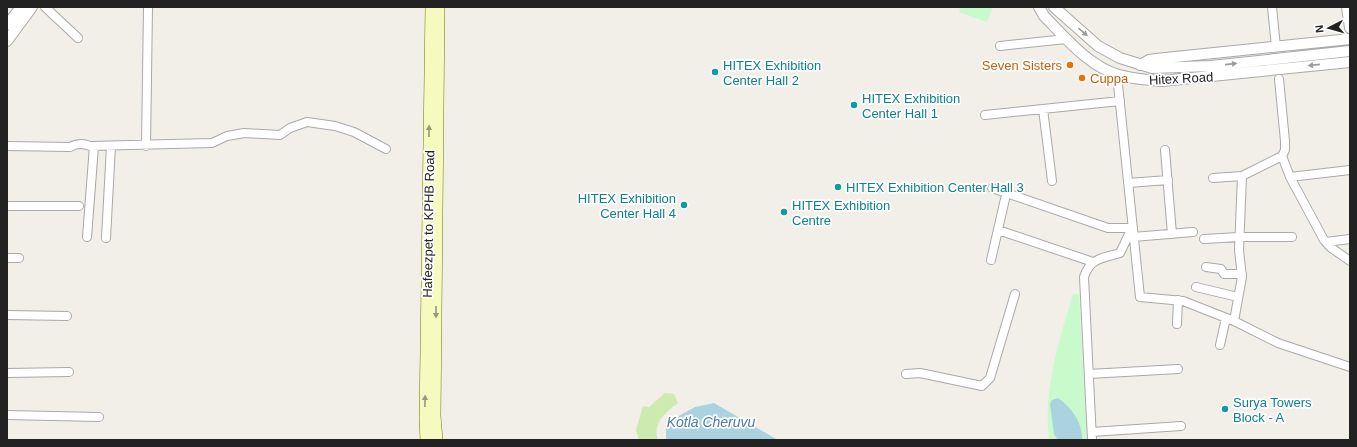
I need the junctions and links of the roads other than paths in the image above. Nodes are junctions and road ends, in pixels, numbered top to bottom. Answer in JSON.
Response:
{"nodes":[{"id":1,"x":21,"y":7,"type":"edge"},
{"id":2,"x":32,"y":7,"type":"edge"},
{"id":3,"x":45,"y":7,"type":"edge"},
{"id":4,"x":148,"y":7,"type":"edge"},
{"id":5,"x":431,"y":7,"type":"edge"},
{"id":6,"x":439,"y":7,"type":"edge"},
{"id":7,"x":1039,"y":7,"type":"edge"},
{"id":8,"x":1054,"y":7,"type":"edge"},
{"id":9,"x":1272,"y":7,"type":"edge"},
{"id":10,"x":1347,"y":7,"type":"edge"},
{"id":11,"x":7,"y":25,"type":"edge"},
{"id":12,"x":1350,"y":28,"type":"edge"},
{"id":13,"x":78,"y":38,"type":"dead end"},
{"id":14,"x":1066,"y":38,"type":"junction"},
{"id":15,"x":1350,"y":39,"type":"edge"},
{"id":16,"x":7,"y":41,"type":"edge"},
{"id":17,"x":1000,"y":46,"type":"dead end"},
{"id":18,"x":1276,"y":47,"type":"junction"},
{"id":19,"x":1350,"y":51,"type":"edge"},
{"id":20,"x":1350,"y":62,"type":"edge"},
{"id":21,"x":1140,"y":65,"type":"junction"},
{"id":22,"x":1117,"y":75,"type":"junction"},
{"id":23,"x":1279,"y":79,"type":"dead end"},
{"id":24,"x":1120,"y":101,"type":"junction"},
{"id":25,"x":1043,"y":109,"type":"junction"},
{"id":26,"x":985,"y":115,"type":"dead end"},
{"id":27,"x":7,"y":146,"type":"edge"},
{"id":28,"x":92,"y":146,"type":"junction"},
{"id":29,"x":111,"y":146,"type":"junction"},
{"id":30,"x":146,"y":146,"type":"junction"},
{"id":31,"x":386,"y":149,"type":"dead end"},
{"id":32,"x":1166,"y":150,"type":"dead end"},
{"id":33,"x":1283,"y":153,"type":"junction"},
{"id":34,"x":1350,"y":170,"type":"edge"},
{"id":35,"x":1291,"y":173,"type":"junction"},
{"id":36,"x":1242,"y":176,"type":"junction"},
{"id":37,"x":1213,"y":178,"type":"dead end"},
{"id":38,"x":1168,"y":180,"type":"junction"},
{"id":39,"x":1052,"y":181,"type":"dead end"},
{"id":40,"x":1128,"y":183,"type":"junction"},
{"id":41,"x":992,"y":188,"type":"dead end"},
{"id":42,"x":1005,"y":199,"type":"dead end"},
{"id":43,"x":7,"y":206,"type":"edge"},
{"id":44,"x":79,"y":206,"type":"dead end"},
{"id":45,"x":1132,"y":228,"type":"junction"},
{"id":46,"x":998,"y":230,"type":"junction"},
{"id":47,"x":1193,"y":232,"type":"dead end"},
{"id":48,"x":1172,"y":234,"type":"junction"},
{"id":49,"x":87,"y":237,"type":"dead end"},
{"id":50,"x":1133,"y":237,"type":"junction"},
{"id":51,"x":1239,"y":237,"type":"junction"},
{"id":52,"x":1292,"y":237,"type":"dead end"},
{"id":53,"x":106,"y":238,"type":"dead end"},
{"id":54,"x":1204,"y":239,"type":"dead end"},
{"id":55,"x":1350,"y":239,"type":"edge"},
{"id":56,"x":1326,"y":242,"type":"junction"},
{"id":57,"x":7,"y":258,"type":"edge"},
{"id":58,"x":19,"y":258,"type":"dead end"},
{"id":59,"x":991,"y":260,"type":"dead end"},
{"id":60,"x":1350,"y":261,"type":"edge"},
{"id":61,"x":1093,"y":262,"type":"junction"},
{"id":62,"x":1206,"y":267,"type":"dead end"},
{"id":63,"x":1242,"y":274,"type":"junction"},
{"id":64,"x":1196,"y":286,"type":"dead end"},
{"id":65,"x":1015,"y":294,"type":"dead end"},
{"id":66,"x":1238,"y":297,"type":"junction"},
{"id":67,"x":1178,"y":300,"type":"junction"},
{"id":68,"x":7,"y":315,"type":"edge"},
{"id":69,"x":67,"y":316,"type":"dead end"},
{"id":70,"x":1230,"y":319,"type":"junction"},
{"id":71,"x":1177,"y":324,"type":"dead end"},
{"id":72,"x":1220,"y":345,"type":"dead end"},
{"id":73,"x":1350,"y":367,"type":"edge"},
{"id":74,"x":1178,"y":370,"type":"dead end"},
{"id":75,"x":69,"y":372,"type":"dead end"},
{"id":76,"x":7,"y":373,"type":"edge"},
{"id":77,"x":906,"y":374,"type":"dead end"},
{"id":78,"x":1089,"y":374,"type":"junction"},
{"id":79,"x":7,"y":415,"type":"edge"},
{"id":80,"x":99,"y":417,"type":"dead end"},
{"id":81,"x":1181,"y":426,"type":"dead end"},
{"id":82,"x":1092,"y":436,"type":"edge"},
{"id":83,"x":426,"y":440,"type":"edge"},
{"id":84,"x":436,"y":440,"type":"edge"}],
"edges":[{"from":1,"to":11,"type":"street"},
{"from":2,"to":16,"type":"street"},
{"from":3,"to":13,"type":"street"},
{"from":4,"to":30,"type":"street"},
{"from":83,"to":5,"type":"main road","name":"Hafeezpet to KPHB Road","one_way":true},
{"from":6,"to":84,"type":"main road","one_way":true},
{"from":7,"to":14,"type":"street","name":"Hitex Road"},
{"from":8,"to":21,"type":"street","name":"Hitex Road","one_way":true},
{"from":9,"to":18,"type":"street"},
{"from":10,"to":12,"type":"street"},
{"from":14,"to":17,"type":"street"},
{"from":14,"to":22,"type":"street","name":"Hitex Road"},
{"from":15,"to":18,"type":"street"},
{"from":18,"to":21,"type":"street"},
{"from":21,"to":19,"type":"street","name":"Hitex Road","one_way":true},
{"from":20,"to":22,"type":"street","name":"Hitex Road","one_way":true},
{"from":22,"to":24,"type":"street"},
{"from":23,"to":33,"type":"street"},
{"from":24,"to":25,"type":"street"},
{"from":24,"to":40,"type":"street"},
{"from":25,"to":26,"type":"street"},
{"from":25,"to":39,"type":"street"},
{"from":27,"to":28,"type":"street"},
{"from":28,"to":29,"type":"street"},
{"from":28,"to":49,"type":"street"},
{"from":29,"to":30,"type":"street"},
{"from":29,"to":53,"type":"street"},
{"from":30,"to":31,"type":"street"},
{"from":32,"to":38,"type":"street"},
{"from":33,"to":35,"type":"street"},
{"from":33,"to":36,"type":"street"},
{"from":34,"to":35,"type":"street"},
{"from":35,"to":56,"type":"street"},
{"from":36,"to":37,"type":"street"},
{"from":36,"to":51,"type":"street"},
{"from":38,"to":40,"type":"street"},
{"from":38,"to":48,"type":"street"},
{"from":40,"to":45,"type":"street"},
{"from":41,"to":45,"type":"street"},
{"from":42,"to":46,"type":"street"},
{"from":43,"to":44,"type":"street"},
{"from":45,"to":50,"type":"street"},
{"from":45,"to":61,"type":"street"},
{"from":46,"to":59,"type":"street"},
{"from":46,"to":61,"type":"street"},
{"from":47,"to":48,"type":"street"},
{"from":48,"to":50,"type":"street"},
{"from":50,"to":67,"type":"street"},
{"from":51,"to":52,"type":"street"},
{"from":51,"to":54,"type":"street"},
{"from":51,"to":63,"type":"street"},
{"from":55,"to":56,"type":"street"},
{"from":56,"to":60,"type":"street"},
{"from":57,"to":58,"type":"street"},
{"from":61,"to":78,"type":"street"},
{"from":62,"to":63,"type":"street"},
{"from":63,"to":66,"type":"street"},
{"from":64,"to":66,"type":"street"},
{"from":65,"to":77,"type":"street"},
{"from":66,"to":70,"type":"street"},
{"from":67,"to":70,"type":"street"},
{"from":67,"to":71,"type":"street"},
{"from":68,"to":69,"type":"street"},
{"from":70,"to":72,"type":"street"},
{"from":70,"to":73,"type":"street"},
{"from":74,"to":78,"type":"street"},
{"from":75,"to":76,"type":"street"},
{"from":78,"to":82,"type":"street"},
{"from":79,"to":80,"type":"street"},
{"from":81,"to":82,"type":"street"}]}
